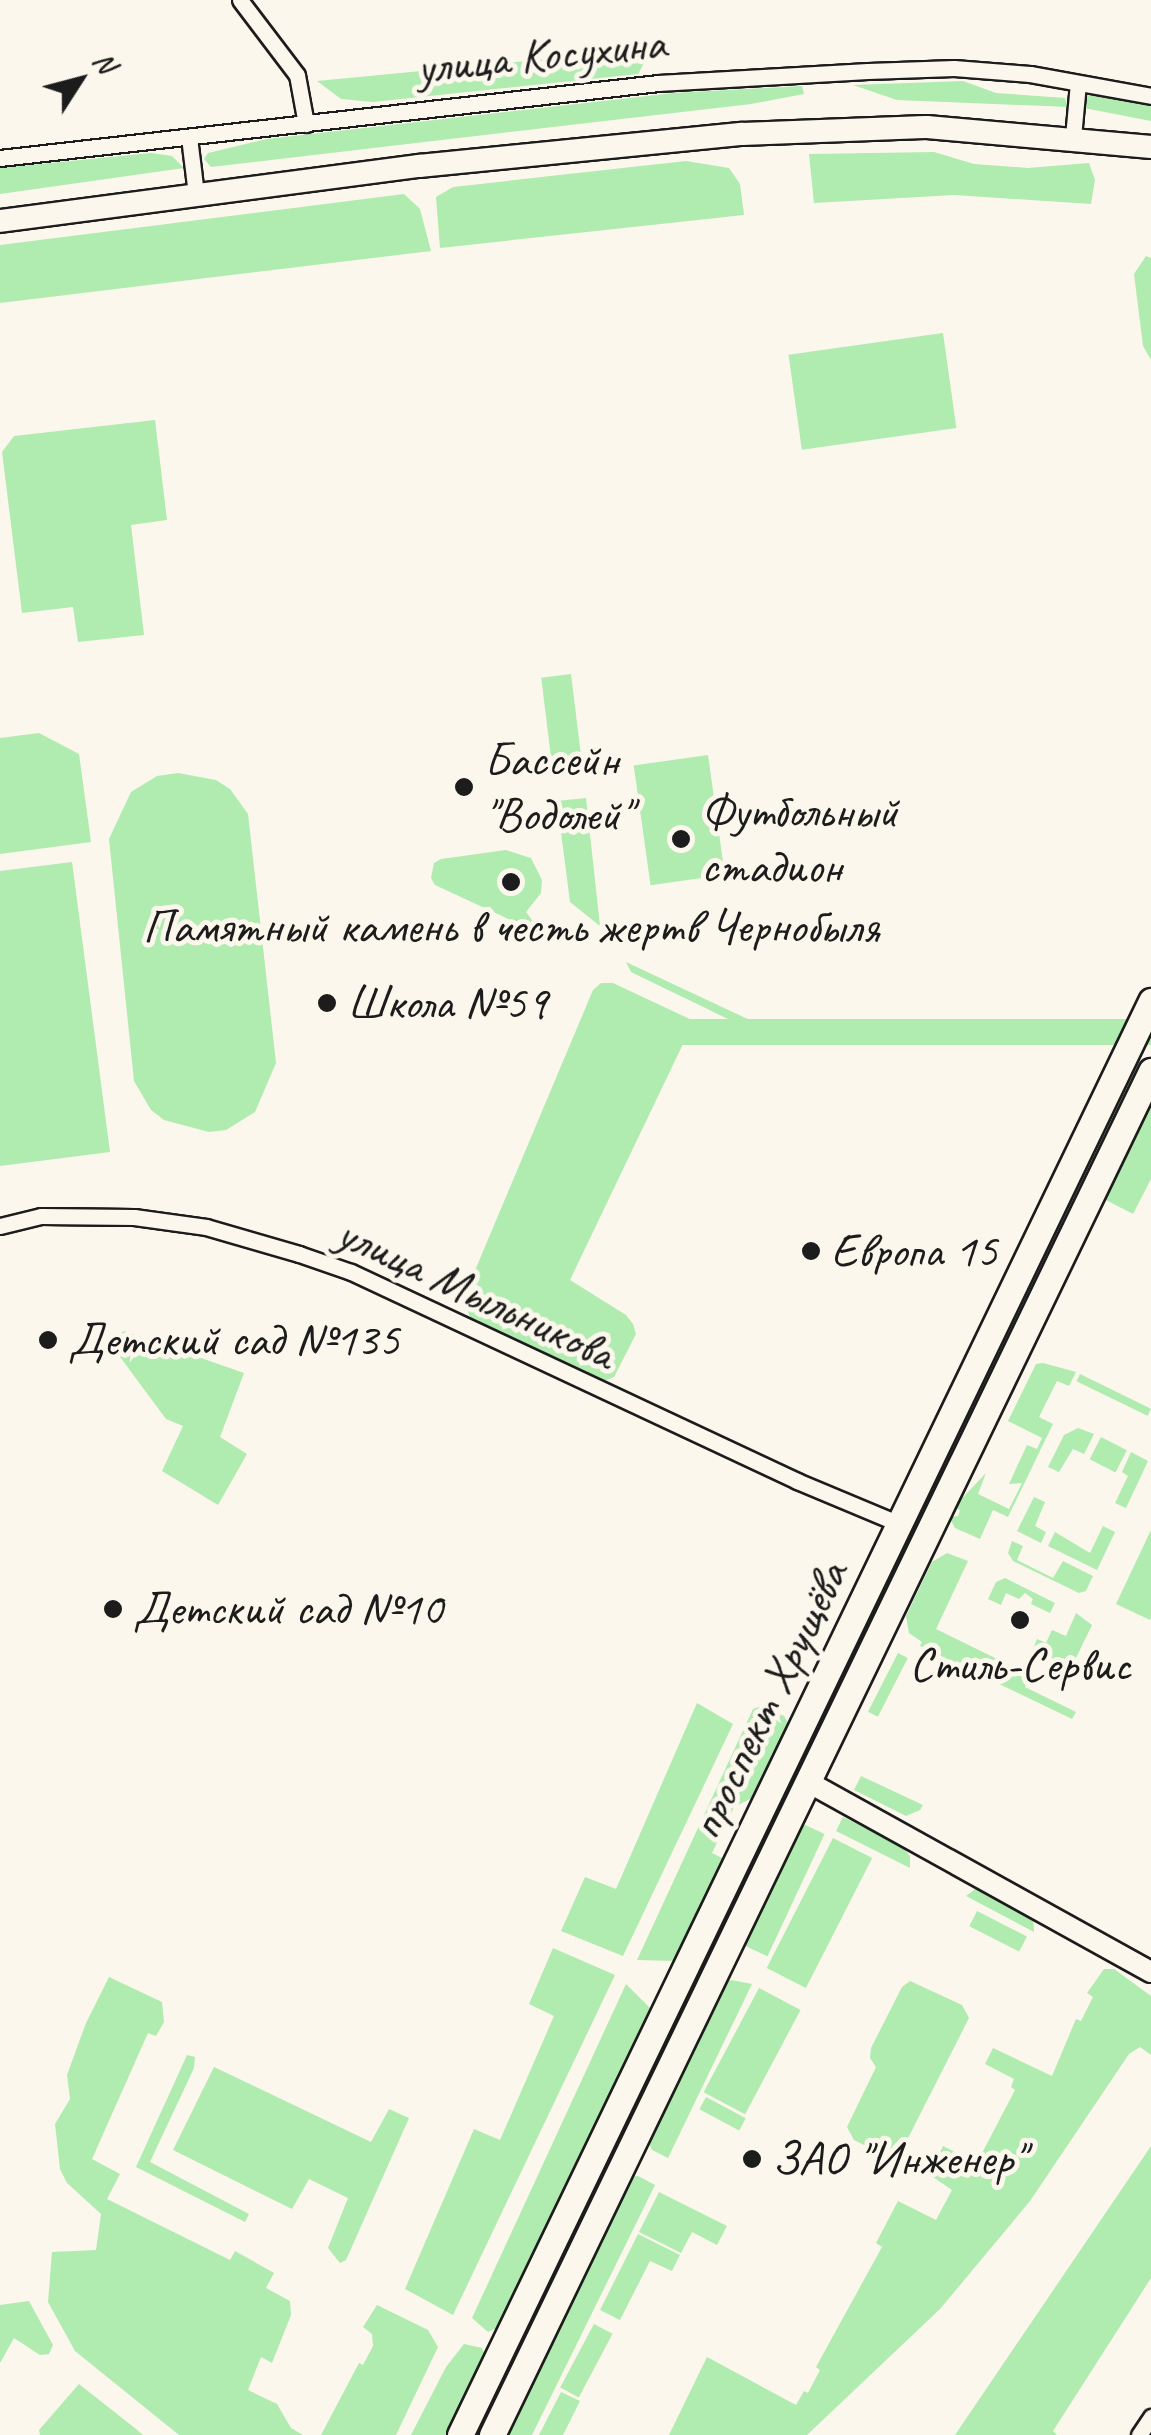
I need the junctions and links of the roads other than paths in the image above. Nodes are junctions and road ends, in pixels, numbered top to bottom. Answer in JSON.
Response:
{"nodes":[{"id":1,"x":240,"y":0,"type":"edge"},
{"id":2,"x":1078,"y":83,"type":"junction"},
{"id":3,"x":1151,"y":96,"type":"edge"},
{"id":4,"x":306,"y":124,"type":"junction"},
{"id":5,"x":190,"y":137,"type":"junction"},
{"id":6,"x":1073,"y":138,"type":"junction"},
{"id":7,"x":1151,"y":147,"type":"edge"},
{"id":8,"x":0,"y":158,"type":"edge"},
{"id":9,"x":196,"y":194,"type":"junction"},
{"id":10,"x":0,"y":221,"type":"edge"},
{"id":11,"x":1151,"y":1001,"type":"edge"},
{"id":12,"x":1151,"y":1071,"type":"edge"},
{"id":13,"x":0,"y":1226,"type":"edge"},
{"id":14,"x":900,"y":1524,"type":"junction"},
{"id":15,"x":928,"y":1533,"type":"junction"},
{"id":16,"x":808,"y":1782,"type":"junction"},
{"id":17,"x":1151,"y":1972,"type":"edge"},
{"id":18,"x":1151,"y":2417,"type":"edge"},
{"id":19,"x":460,"y":2435,"type":"edge"},
{"id":20,"x":492,"y":2435,"type":"edge"},
{"id":21,"x":1139,"y":2435,"type":"edge"}],
"edges":[{"from":1,"to":4,"type":"street"},
{"from":2,"to":3,"type":"street","name":"улица Косухина"},
{"from":2,"to":4,"type":"street","name":"улица Косухина"},
{"from":2,"to":6,"type":"street"},
{"from":4,"to":5,"type":"street","name":"улица Косухина"},
{"from":5,"to":8,"type":"street","name":"улица Косухина"},
{"from":5,"to":9,"type":"street"},
{"from":6,"to":7,"type":"main road","name":"улица Косухина"},
{"from":6,"to":9,"type":"main road","name":"улица Косухина"},
{"from":9,"to":10,"type":"main road","name":"улица Косухина"},
{"from":11,"to":14,"type":"main road","name":"проспект Хрущёва"},
{"from":12,"to":15,"type":"main road","name":"проспект Хрущёва"},
{"from":13,"to":14,"type":"street","name":"улица Мыльникова"},
{"from":14,"to":15,"type":"main road"},
{"from":14,"to":19,"type":"main road","name":"проспект Хрущёва"},
{"from":15,"to":16,"type":"main road","name":"проспект Хрущёва"},
{"from":16,"to":17,"type":"street"},
{"from":16,"to":20,"type":"main road","name":"проспект Хрущёва"},
{"from":18,"to":21,"type":"street"}]}
